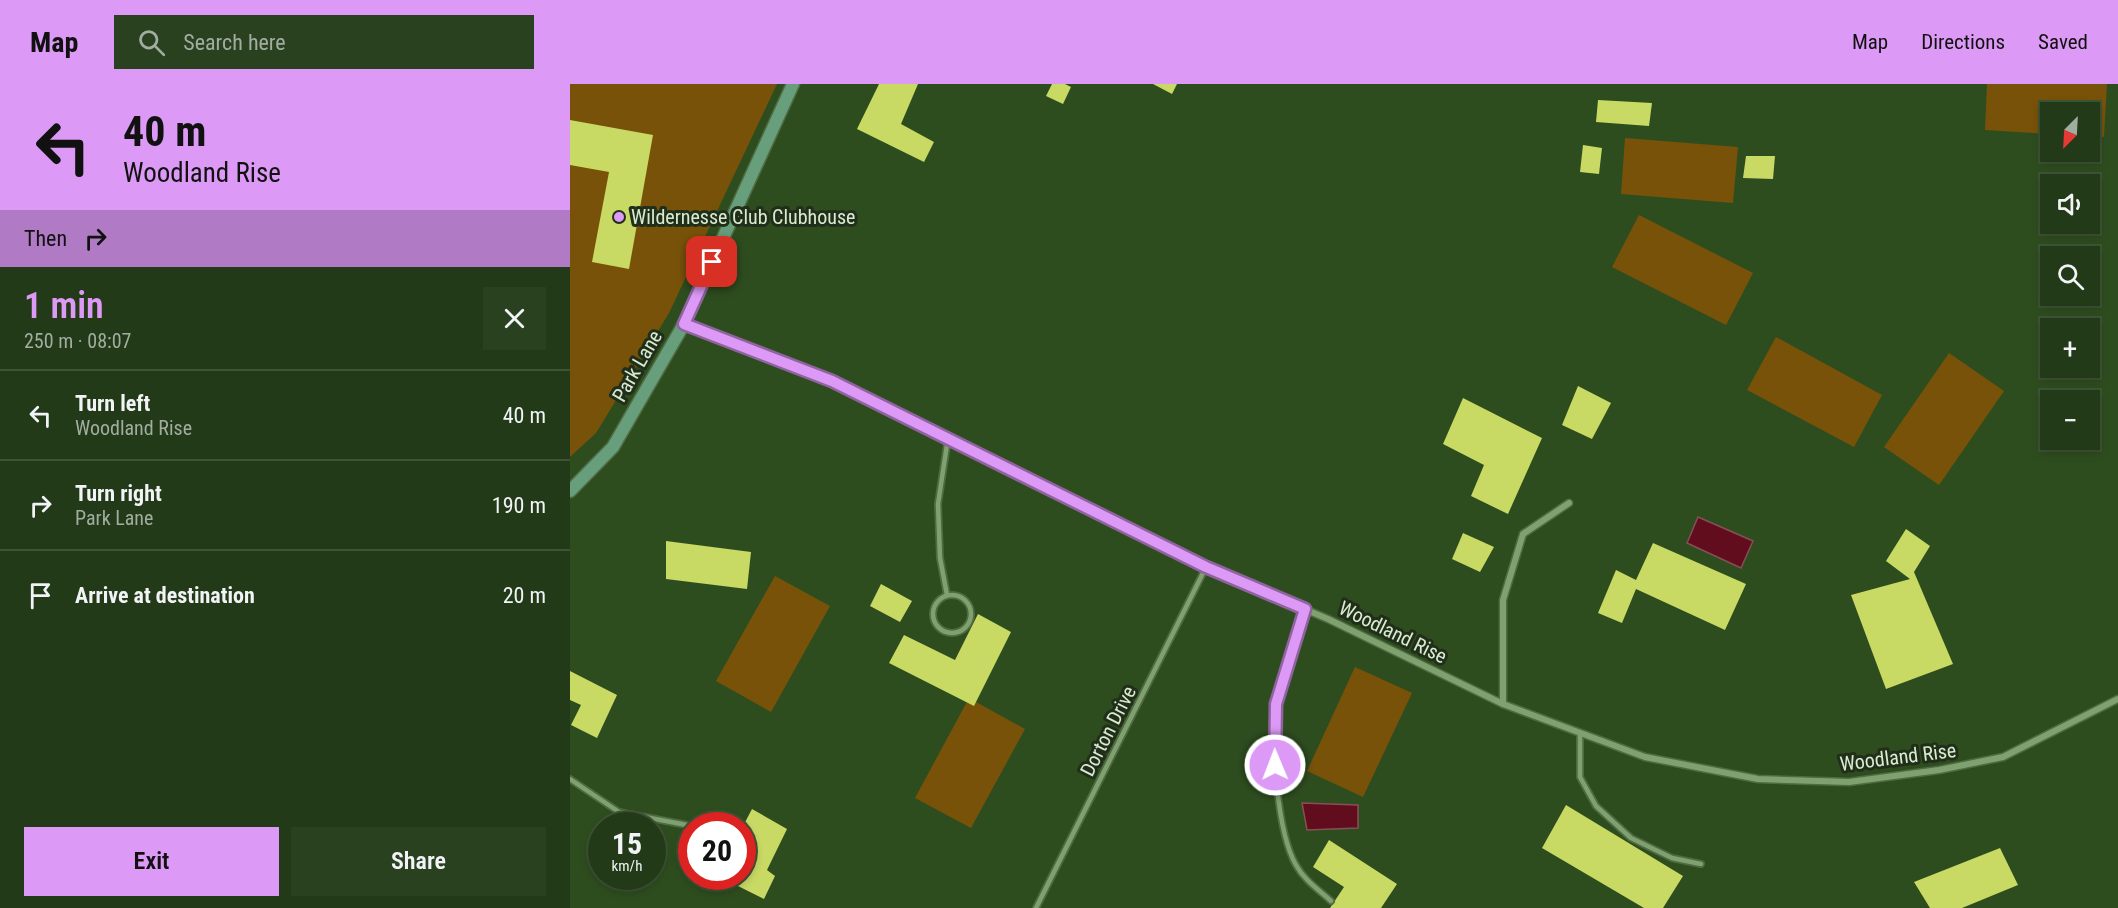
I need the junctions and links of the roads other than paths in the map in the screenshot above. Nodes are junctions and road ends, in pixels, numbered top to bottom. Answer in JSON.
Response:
{"nodes":[{"id":1,"x":793,"y":84,"type":"edge"},
{"id":2,"x":684,"y":324,"type":"junction"},
{"id":3,"x":948,"y":438,"type":"junction"},
{"id":4,"x":570,"y":490,"type":"edge"},
{"id":5,"x":1569,"y":503,"type":"dead end"},
{"id":6,"x":1206,"y":567,"type":"junction"},
{"id":7,"x":947,"y":596,"type":"junction"},
{"id":8,"x":1305,"y":609,"type":"junction"},
{"id":9,"x":2118,"y":699,"type":"edge"},
{"id":10,"x":1503,"y":704,"type":"junction"},
{"id":11,"x":1580,"y":733,"type":"junction"},
{"id":12,"x":570,"y":779,"type":"edge"},
{"id":13,"x":678,"y":823,"type":"edge"},
{"id":14,"x":1701,"y":864,"type":"dead end"},
{"id":15,"x":1332,"y":901,"type":"dead end"},
{"id":16,"x":1036,"y":908,"type":"edge"}],
"edges":[{"from":1,"to":2,"type":"street","name":"Park Lane"},
{"from":2,"to":3,"type":"street","name":"Woodland Rise"},
{"from":2,"to":4,"type":"street","name":"Park Lane"},
{"from":3,"to":6,"type":"street","name":"Woodland Rise"},
{"from":3,"to":7,"type":"lane"},
{"from":5,"to":10,"type":"street"},
{"from":6,"to":8,"type":"street","name":"Woodland Rise"},
{"from":6,"to":16,"type":"lane","name":"Dorton Drive"},
{"from":7,"to":7,"type":"lane"},
{"from":8,"to":10,"type":"street","name":"Woodland Rise"},
{"from":8,"to":15,"type":"lane"},
{"from":9,"to":11,"type":"street","name":"Woodland Rise"},
{"from":10,"to":11,"type":"street","name":"Woodland Rise"},
{"from":11,"to":14,"type":"lane"},
{"from":12,"to":13,"type":"lane"}]}
